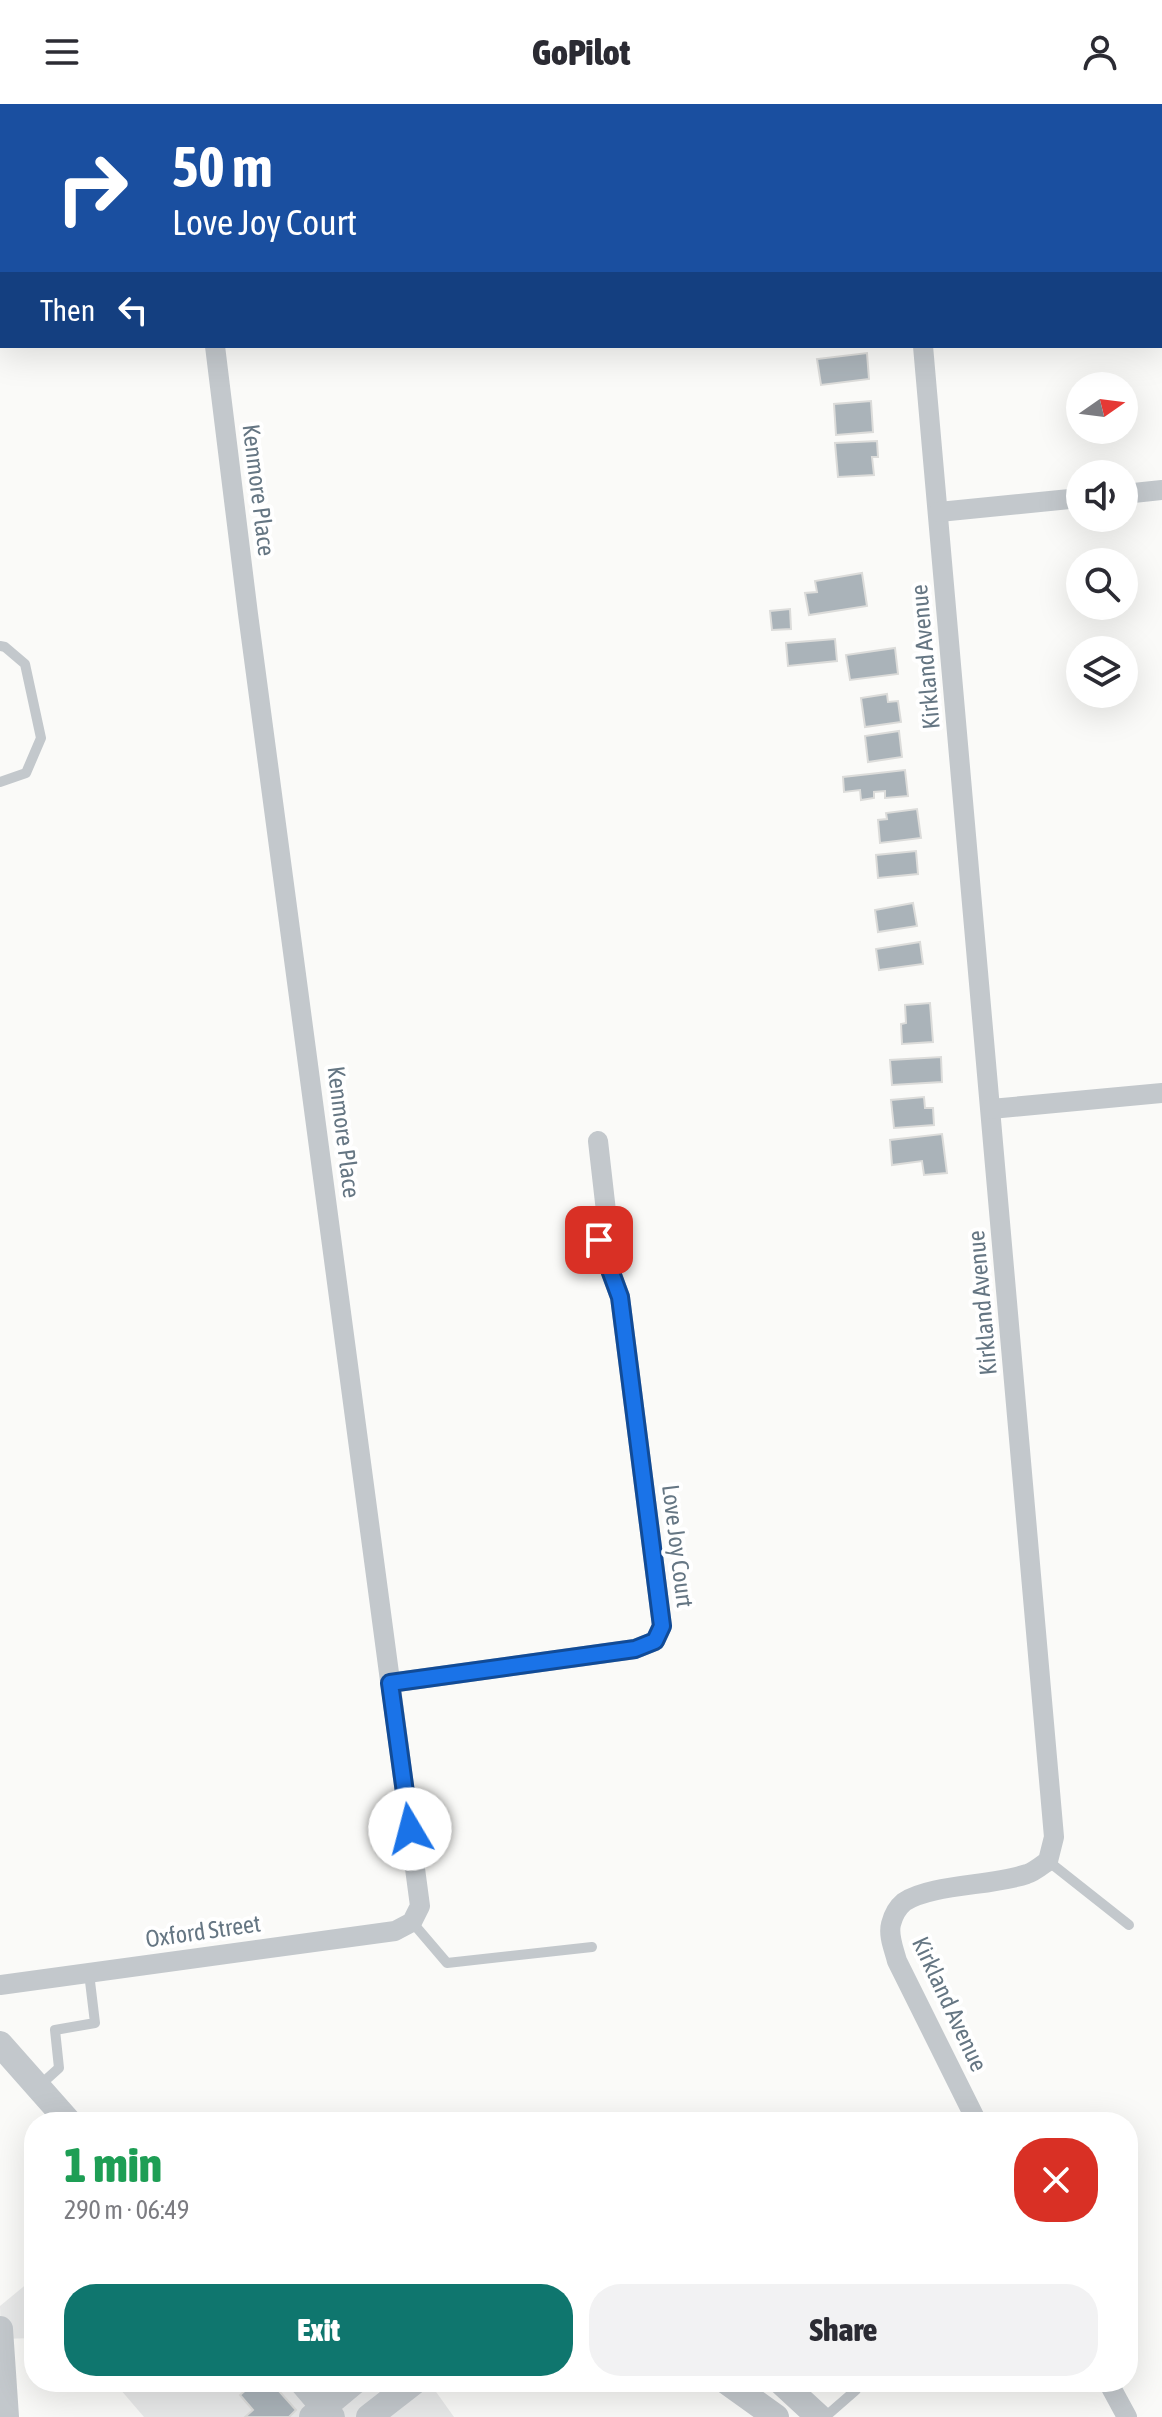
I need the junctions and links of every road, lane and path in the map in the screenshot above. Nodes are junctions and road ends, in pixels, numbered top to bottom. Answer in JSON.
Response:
{"nodes":[{"id":1,"x":215,"y":348,"type":"edge"},
{"id":2,"x":923,"y":348,"type":"edge"},
{"id":3,"x":1162,"y":490,"type":"edge"},
{"id":4,"x":1138,"y":493,"type":"edge"},
{"id":5,"x":1066,"y":499,"type":"edge"},
{"id":6,"x":939,"y":512,"type":"junction"},
{"id":7,"x":0,"y":646,"type":"edge"},
{"id":8,"x":0,"y":782,"type":"edge"},
{"id":9,"x":1162,"y":1093,"type":"edge"},
{"id":10,"x":991,"y":1109,"type":"junction"},
{"id":11,"x":598,"y":1141,"type":"dead end"},
{"id":12,"x":390,"y":1683,"type":"junction"},
{"id":13,"x":1048,"y":1861,"type":"junction"},
{"id":14,"x":412,"y":1922,"type":"junction"},
{"id":15,"x":1129,"y":1925,"type":"dead end"},
{"id":16,"x":592,"y":1947,"type":"dead end"},
{"id":17,"x":89,"y":1973,"type":"junction"},
{"id":18,"x":0,"y":1985,"type":"edge"},
{"id":19,"x":0,"y":2044,"type":"edge"},
{"id":20,"x":38,"y":2087,"type":"junction"},
{"id":21,"x":60,"y":2112,"type":"edge"},
{"id":22,"x":972,"y":2112,"type":"edge"},
{"id":23,"x":0,"y":2329,"type":"edge"},
{"id":24,"x":308,"y":2392,"type":"edge"},
{"id":25,"x":344,"y":2392,"type":"edge"},
{"id":26,"x":401,"y":2392,"type":"edge"},
{"id":27,"x":741,"y":2392,"type":"edge"},
{"id":28,"x":793,"y":2392,"type":"edge"},
{"id":29,"x":853,"y":2392,"type":"edge"},
{"id":30,"x":1113,"y":2392,"type":"edge"},
{"id":31,"x":322,"y":2413,"type":"edge"},
{"id":32,"x":6,"y":2417,"type":"edge"},
{"id":33,"x":369,"y":2417,"type":"edge"},
{"id":34,"x":776,"y":2417,"type":"edge"},
{"id":35,"x":822,"y":2417,"type":"edge"},
{"id":36,"x":1127,"y":2417,"type":"edge"}],
"edges":[{"from":1,"to":12,"type":"street","name":"Kenmore Place"},
{"from":2,"to":6,"type":"street","name":"Kirkland Avenue"},
{"from":3,"to":4,"type":"street"},
{"from":5,"to":6,"type":"street"},
{"from":6,"to":10,"type":"street","name":"Kirkland Avenue"},
{"from":7,"to":8,"type":"lane"},
{"from":9,"to":10,"type":"street"},
{"from":10,"to":13,"type":"street","name":"Kirkland Avenue"},
{"from":11,"to":12,"type":"street","name":"Love Joy Court"},
{"from":12,"to":14,"type":"street","name":"Kenmore Place"},
{"from":13,"to":15,"type":"lane"},
{"from":13,"to":22,"type":"street","name":"Kirkland Avenue"},
{"from":14,"to":16,"type":"lane"},
{"from":14,"to":17,"type":"street","name":"Oxford Street"},
{"from":17,"to":18,"type":"street","name":"Oxford Street"},
{"from":17,"to":20,"type":"lane"},
{"from":19,"to":20,"type":"street"},
{"from":20,"to":21,"type":"street"},
{"from":23,"to":32,"type":"street"},
{"from":24,"to":31,"type":"street"},
{"from":25,"to":31,"type":"street"},
{"from":26,"to":33,"type":"street"},
{"from":27,"to":34,"type":"street"},
{"from":28,"to":35,"type":"street"},
{"from":29,"to":35,"type":"lane"},
{"from":30,"to":36,"type":"street"}]}
